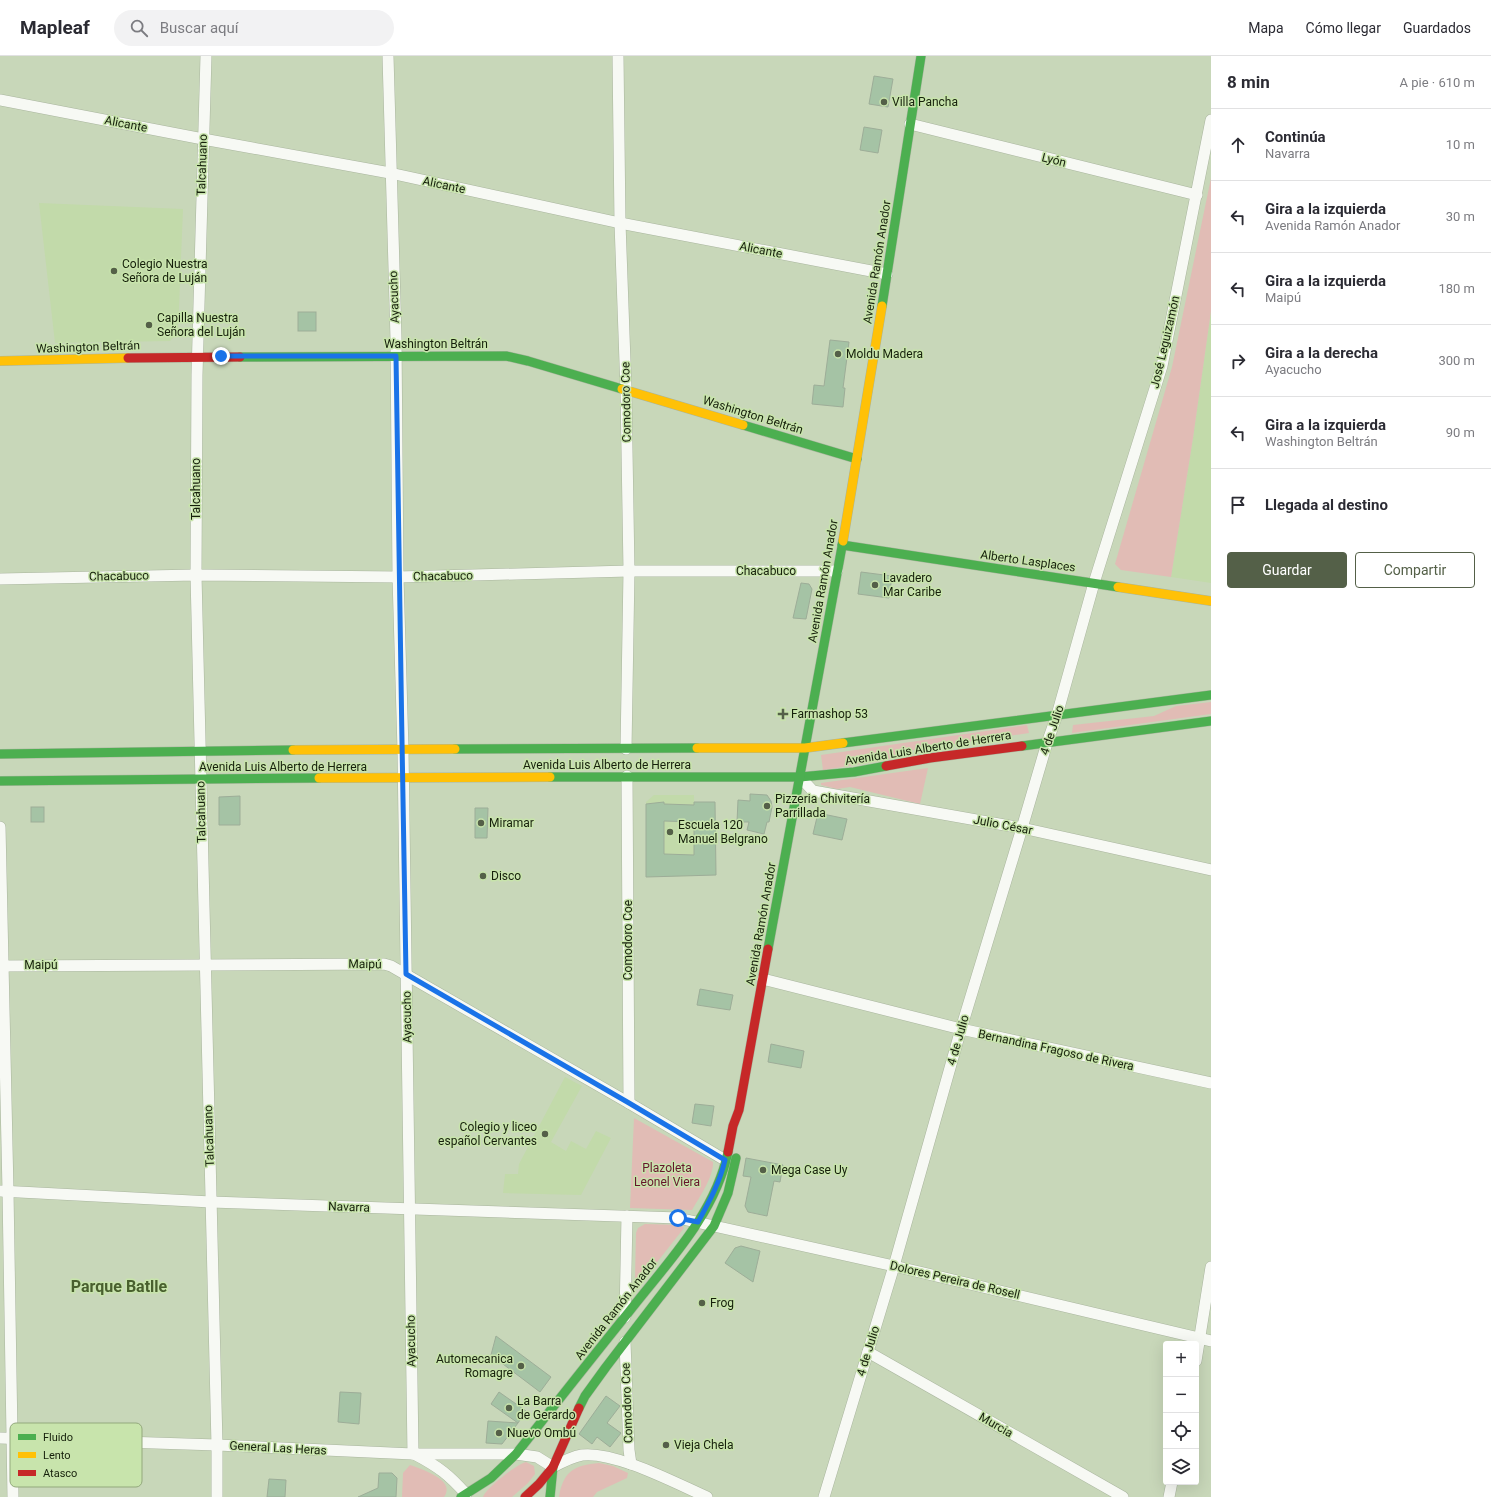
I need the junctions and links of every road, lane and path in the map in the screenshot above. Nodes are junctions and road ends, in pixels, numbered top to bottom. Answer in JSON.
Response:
{"nodes":[{"id":1,"x":206,"y":56,"type":"edge"},
{"id":2,"x":388,"y":56,"type":"edge"},
{"id":3,"x":618,"y":56,"type":"edge"},
{"id":4,"x":922,"y":56,"type":"edge"},
{"id":5,"x":0,"y":100,"type":"edge"},
{"id":6,"x":1211,"y":120,"type":"edge"},
{"id":7,"x":910,"y":124,"type":"junction"},
{"id":8,"x":202,"y":139,"type":"junction"},
{"id":9,"x":390,"y":173,"type":"junction"},
{"id":10,"x":1197,"y":195,"type":"junction"},
{"id":11,"x":620,"y":223,"type":"junction"},
{"id":12,"x":887,"y":274,"type":"junction"},
{"id":13,"x":396,"y":356,"type":"junction"},
{"id":14,"x":197,"y":357,"type":"junction"},
{"id":15,"x":0,"y":361,"type":"edge"},
{"id":16,"x":626,"y":390,"type":"junction"},
{"id":17,"x":857,"y":459,"type":"junction"},
{"id":18,"x":842,"y":545,"type":"junction"},
{"id":19,"x":837,"y":571,"type":"junction"},
{"id":20,"x":629,"y":572,"type":"junction"},
{"id":21,"x":196,"y":575,"type":"junction"},
{"id":22,"x":398,"y":576,"type":"junction"},
{"id":23,"x":0,"y":578,"type":"edge"},
{"id":24,"x":1094,"y":583,"type":"junction"},
{"id":25,"x":1211,"y":601,"type":"edge"},
{"id":26,"x":1211,"y":695,"type":"edge"},
{"id":27,"x":1058,"y":715,"type":"junction"},
{"id":28,"x":1211,"y":722,"type":"edge"},
{"id":29,"x":1047,"y":743,"type":"junction"},
{"id":30,"x":805,"y":748,"type":"junction"},
{"id":31,"x":626,"y":749,"type":"junction"},
{"id":32,"x":201,"y":750,"type":"junction"},
{"id":33,"x":403,"y":750,"type":"junction"},
{"id":34,"x":0,"y":754,"type":"edge"},
{"id":35,"x":627,"y":776,"type":"junction"},
{"id":36,"x":800,"y":777,"type":"junction"},
{"id":37,"x":403,"y":778,"type":"junction"},
{"id":38,"x":201,"y":780,"type":"junction"},
{"id":39,"x":0,"y":781,"type":"edge"},
{"id":40,"x":0,"y":827,"type":"edge"},
{"id":41,"x":1022,"y":828,"type":"junction"},
{"id":42,"x":1211,"y":870,"type":"edge"},
{"id":43,"x":204,"y":964,"type":"junction"},
{"id":44,"x":1,"y":966,"type":"edge"},
{"id":45,"x":406,"y":974,"type":"junction"},
{"id":46,"x":763,"y":979,"type":"junction"},
{"id":47,"x":961,"y":1029,"type":"junction"},
{"id":48,"x":1211,"y":1083,"type":"edge"},
{"id":49,"x":629,"y":1103,"type":"junction"},
{"id":50,"x":739,"y":1110,"type":"junction"},
{"id":51,"x":725,"y":1160,"type":"junction"},
{"id":52,"x":4,"y":1191,"type":"edge"},
{"id":53,"x":211,"y":1202,"type":"junction"},
{"id":54,"x":409,"y":1209,"type":"junction"},
{"id":55,"x":628,"y":1216,"type":"junction"},
{"id":56,"x":698,"y":1222,"type":"junction"},
{"id":57,"x":714,"y":1226,"type":"junction"},
{"id":58,"x":894,"y":1266,"type":"junction"},
{"id":59,"x":1211,"y":1267,"type":"edge"},
{"id":60,"x":625,"y":1317,"type":"junction"},
{"id":61,"x":1205,"y":1339,"type":"edge"},
{"id":62,"x":625,"y":1342,"type":"junction"},
{"id":63,"x":868,"y":1352,"type":"junction"},
{"id":64,"x":1199,"y":1354,"type":"edge"},
{"id":65,"x":12,"y":1423,"type":"edge"},
{"id":66,"x":142,"y":1442,"type":"edge"},
{"id":67,"x":217,"y":1445,"type":"junction"},
{"id":68,"x":413,"y":1454,"type":"junction"},
{"id":69,"x":516,"y":1454,"type":"junction"},
{"id":70,"x":631,"y":1464,"type":"junction"},
{"id":71,"x":553,"y":1467,"type":"junction"},
{"id":72,"x":1171,"y":1485,"type":"edge"},
{"id":73,"x":13,"y":1487,"type":"edge"},
{"id":74,"x":465,"y":1496,"type":"edge"},
{"id":75,"x":13,"y":1497,"type":"edge"},
{"id":76,"x":217,"y":1497,"type":"edge"},
{"id":77,"x":525,"y":1497,"type":"edge"},
{"id":78,"x":550,"y":1497,"type":"edge"},
{"id":79,"x":707,"y":1497,"type":"edge"},
{"id":80,"x":824,"y":1497,"type":"edge"},
{"id":81,"x":1123,"y":1497,"type":"edge"},
{"id":82,"x":1169,"y":1497,"type":"edge"}],
"edges":[{"from":1,"to":8,"type":"street","name":"Talcahuano"},
{"from":2,"to":9,"type":"street","name":"Ayacucho"},
{"from":3,"to":11,"type":"street","name":"Comodoro Coe"},
{"from":4,"to":7,"type":"street","name":"Avenida Ramón Anador"},
{"from":5,"to":8,"type":"street","name":"Alicante"},
{"from":6,"to":10,"type":"street","name":"José Leguizamón"},
{"from":7,"to":10,"type":"street","name":"Lyón"},
{"from":7,"to":12,"type":"street","name":"Avenida Ramón Anador"},
{"from":8,"to":9,"type":"street","name":"Alicante"},
{"from":8,"to":14,"type":"street","name":"Talcahuano"},
{"from":9,"to":11,"type":"street","name":"Alicante"},
{"from":9,"to":13,"type":"street","name":"Ayacucho"},
{"from":10,"to":24,"type":"street","name":"José Leguizamón"},
{"from":11,"to":12,"type":"street","name":"Alicante"},
{"from":11,"to":16,"type":"street","name":"Comodoro Coe"},
{"from":12,"to":17,"type":"street","name":"Avenida Ramón Anador"},
{"from":13,"to":14,"type":"street","name":"Washington Beltrán"},
{"from":13,"to":16,"type":"street","name":"Washington Beltrán"},
{"from":13,"to":22,"type":"street","name":"Ayacucho"},
{"from":14,"to":15,"type":"street","name":"Washington Beltrán"},
{"from":14,"to":21,"type":"street","name":"Talcahuano"},
{"from":16,"to":17,"type":"street","name":"Washington Beltrán"},
{"from":16,"to":20,"type":"street","name":"Comodoro Coe"},
{"from":17,"to":18,"type":"street","name":"Avenida Ramón Anador"},
{"from":18,"to":19,"type":"street","name":"Avenida Ramón Anador"},
{"from":18,"to":24,"type":"street","name":"Alberto Lasplaces"},
{"from":19,"to":20,"type":"street","name":"Chacabuco"},
{"from":19,"to":30,"type":"street","name":"Avenida Ramón Anador"},
{"from":20,"to":22,"type":"street","name":"Chacabuco"},
{"from":20,"to":31,"type":"street","name":"Comodoro Coe"},
{"from":21,"to":22,"type":"street","name":"Chacabuco"},
{"from":21,"to":23,"type":"street","name":"Chacabuco"},
{"from":21,"to":32,"type":"street","name":"Talcahuano"},
{"from":22,"to":33,"type":"street","name":"Ayacucho"},
{"from":24,"to":25,"type":"street","name":"Alberto Lasplaces"},
{"from":24,"to":27,"type":"street","name":"4 de Julio"},
{"from":26,"to":27,"type":"street","name":"Avenida Luis Alberto de Herrera"},
{"from":27,"to":29,"type":"street","name":"4 de Julio"},
{"from":27,"to":30,"type":"street","name":"Avenida Luis Alberto de Herrera"},
{"from":28,"to":29,"type":"street","name":"Avenida Luis Alberto de Herrera"},
{"from":29,"to":36,"type":"street","name":"Avenida Luis Alberto de Herrera"},
{"from":29,"to":41,"type":"street","name":"4 de Julio"},
{"from":30,"to":31,"type":"street","name":"Avenida Luis Alberto de Herrera"},
{"from":30,"to":36,"type":"street","name":"Avenida Ramón Anador"},
{"from":31,"to":33,"type":"street","name":"Avenida Luis Alberto de Herrera"},
{"from":32,"to":33,"type":"street","name":"Avenida Luis Alberto de Herrera"},
{"from":32,"to":34,"type":"street","name":"Avenida Luis Alberto de Herrera"},
{"from":32,"to":38,"type":"street","name":"Talcahuano"},
{"from":33,"to":37,"type":"street","name":"Ayacucho"},
{"from":35,"to":36,"type":"street","name":"Avenida Luis Alberto de Herrera"},
{"from":35,"to":37,"type":"street","name":"Avenida Luis Alberto de Herrera"},
{"from":35,"to":49,"type":"street","name":"Comodoro Coe"},
{"from":36,"to":41,"type":"street","name":"Julio César"},
{"from":36,"to":46,"type":"street","name":"Avenida Ramón Anador"},
{"from":37,"to":38,"type":"street","name":"Avenida Luis Alberto de Herrera"},
{"from":37,"to":45,"type":"street","name":"Ayacucho"},
{"from":38,"to":39,"type":"street","name":"Avenida Luis Alberto de Herrera"},
{"from":38,"to":43,"type":"street","name":"Talcahuano"},
{"from":40,"to":44,"type":"street"},
{"from":41,"to":42,"type":"street","name":"Julio César"},
{"from":41,"to":47,"type":"street","name":"4 de Julio"},
{"from":43,"to":44,"type":"street","name":"Maipú"},
{"from":43,"to":45,"type":"street","name":"Maipú"},
{"from":43,"to":53,"type":"street","name":"Talcahuano"},
{"from":44,"to":52,"type":"street"},
{"from":45,"to":49,"type":"street","name":"Maipú"},
{"from":45,"to":54,"type":"street","name":"Ayacucho"},
{"from":46,"to":47,"type":"street","name":"Bernandina Fragoso de Rivera"},
{"from":46,"to":50,"type":"street","name":"Avenida Ramón Anador"},
{"from":47,"to":48,"type":"street","name":"Bernandina Fragoso de Rivera"},
{"from":47,"to":58,"type":"street","name":"4 de Julio"},
{"from":49,"to":51,"type":"street","name":"Maipú"},
{"from":50,"to":51,"type":"street","name":"Avenida Ramón Anador"},
{"from":50,"to":57,"type":"street","name":"Avenida Ramón Anador"},
{"from":51,"to":56,"type":"street","name":"Avenida Ramón Anador"},
{"from":52,"to":53,"type":"street","name":"Navarra"},
{"from":52,"to":65,"type":"street"},
{"from":53,"to":54,"type":"street","name":"Navarra"},
{"from":53,"to":67,"type":"street","name":"Talcahuano"},
{"from":54,"to":55,"type":"street","name":"Navarra"},
{"from":54,"to":68,"type":"street","name":"Ayacucho"},
{"from":55,"to":56,"type":"street","name":"Navarra"},
{"from":55,"to":60,"type":"street"},
{"from":56,"to":57,"type":"street","name":"Dolores Pereira de Rosell"},
{"from":56,"to":60,"type":"street","name":"Avenida Ramón Anador"},
{"from":57,"to":58,"type":"street","name":"Dolores Pereira de Rosell"},
{"from":57,"to":62,"type":"street","name":"Avenida Ramón Anador"},
{"from":58,"to":61,"type":"street","name":"Dolores Pereira de Rosell"},
{"from":58,"to":63,"type":"street","name":"4 de Julio"},
{"from":59,"to":61,"type":"street"},
{"from":60,"to":69,"type":"street","name":"Avenida Ramón Anador"},
{"from":61,"to":64,"type":"street"},
{"from":62,"to":70,"type":"street","name":"Comodoro Coe"},
{"from":62,"to":71,"type":"street","name":"Avenida Ramón Anador"},
{"from":63,"to":80,"type":"street","name":"4 de Julio"},
{"from":63,"to":81,"type":"street","name":"Murcia"},
{"from":66,"to":67,"type":"street","name":"General Las Heras"},
{"from":67,"to":68,"type":"street","name":"General Las Heras"},
{"from":67,"to":76,"type":"street","name":"Talcahuano"},
{"from":68,"to":69,"type":"street","name":"General Las Heras"},
{"from":68,"to":74,"type":"street"},
{"from":69,"to":71,"type":"street","name":"General Las Heras"},
{"from":69,"to":74,"type":"street","name":"Avenida Ramón Anador"},
{"from":70,"to":71,"type":"street"},
{"from":70,"to":79,"type":"street"},
{"from":71,"to":77,"type":"street","name":"Avenida Ramón Anador"},
{"from":71,"to":78,"type":"street"},
{"from":72,"to":82,"type":"street"},
{"from":73,"to":75,"type":"street"}]}
